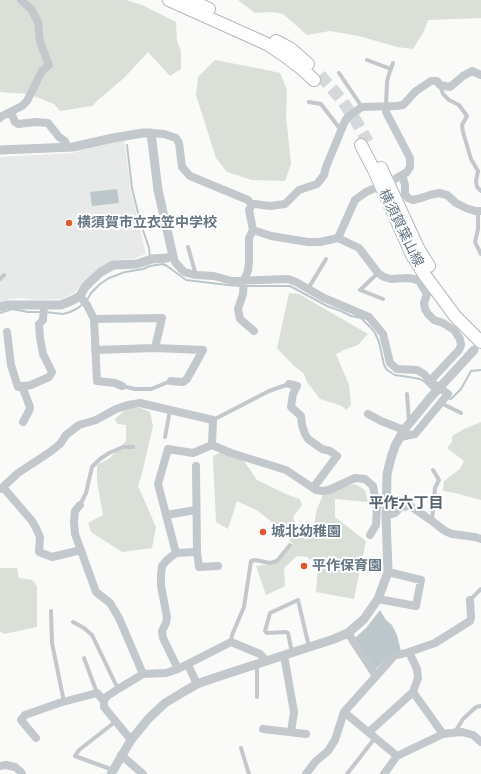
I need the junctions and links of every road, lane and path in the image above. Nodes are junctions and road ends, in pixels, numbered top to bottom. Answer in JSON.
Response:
{"nodes":[{"id":1,"x":21,"y":0,"type":"edge"},
{"id":2,"x":169,"y":0,"type":"edge"},
{"id":3,"x":190,"y":0,"type":"edge"},
{"id":4,"x":367,"y":60,"type":"dead end"},
{"id":5,"x":393,"y":63,"type":"dead end"},
{"id":6,"x":391,"y":69,"type":"junction"},
{"id":7,"x":339,"y":73,"type":"dead end"},
{"id":8,"x":481,"y":75,"type":"edge"},
{"id":9,"x":440,"y":85,"type":"junction"},
{"id":10,"x":309,"y":102,"type":"dead end"},
{"id":11,"x":386,"y":106,"type":"junction"},
{"id":12,"x":362,"y":107,"type":"junction"},
{"id":13,"x":11,"y":112,"type":"junction"},
{"id":14,"x":0,"y":118,"type":"edge"},
{"id":15,"x":340,"y":130,"type":"junction"},
{"id":16,"x":151,"y":133,"type":"junction"},
{"id":17,"x":365,"y":143,"type":"tunnel mouth"},
{"id":18,"x":67,"y":147,"type":"junction"},
{"id":19,"x":0,"y":150,"type":"edge"},
{"id":20,"x":402,"y":175,"type":"junction"},
{"id":21,"x":384,"y":184,"type":"junction"},
{"id":22,"x":481,"y":192,"type":"edge"},
{"id":23,"x":252,"y":205,"type":"junction"},
{"id":24,"x":480,"y":211,"type":"edge"},
{"id":25,"x":253,"y":230,"type":"junction"},
{"id":26,"x":338,"y":238,"type":"junction"},
{"id":27,"x":188,"y":247,"type":"dead end"},
{"id":28,"x":481,"y":254,"type":"edge"},
{"id":29,"x":173,"y":256,"type":"junction"},
{"id":30,"x":326,"y":259,"type":"dead end"},
{"id":31,"x":378,"y":273,"type":"junction"},
{"id":32,"x":4,"y":275,"type":"dead end"},
{"id":33,"x":196,"y":275,"type":"junction"},
{"id":34,"x":0,"y":279,"type":"edge"},
{"id":35,"x":244,"y":280,"type":"junction"},
{"id":36,"x":308,"y":288,"type":"junction"},
{"id":37,"x":80,"y":296,"type":"junction"},
{"id":38,"x":383,"y":299,"type":"dead end"},
{"id":39,"x":0,"y":307,"type":"edge"},
{"id":40,"x":44,"y":310,"type":"junction"},
{"id":41,"x":94,"y":318,"type":"junction"},
{"id":42,"x":254,"y":331,"type":"dead end"},
{"id":43,"x":481,"y":331,"type":"edge"},
{"id":44,"x":4,"y":332,"type":"edge"},
{"id":45,"x":479,"y":344,"type":"edge"},
{"id":46,"x":155,"y":348,"type":"junction"},
{"id":47,"x":96,"y":350,"type":"junction"},
{"id":48,"x":171,"y":381,"type":"joint"},
{"id":49,"x":430,"y":381,"type":"junction"},
{"id":50,"x":289,"y":384,"type":"joint"},
{"id":51,"x":22,"y":386,"type":"junction"},
{"id":52,"x":122,"y":386,"type":"joint"},
{"id":53,"x":407,"y":394,"type":"dead end"},
{"id":54,"x":441,"y":402,"type":"junction"},
{"id":55,"x":170,"y":410,"type":"junction"},
{"id":56,"x":461,"y":413,"type":"dead end"},
{"id":57,"x":368,"y":414,"type":"dead end"},
{"id":58,"x":213,"y":420,"type":"junction"},
{"id":59,"x":23,"y":422,"type":"dead end"},
{"id":60,"x":405,"y":430,"type":"junction"},
{"id":61,"x":165,"y":437,"type":"dead end"},
{"id":62,"x":212,"y":445,"type":"junction"},
{"id":63,"x":133,"y":447,"type":"dead end"},
{"id":64,"x":196,"y":466,"type":"dead end"},
{"id":65,"x":433,"y":470,"type":"dead end"},
{"id":66,"x":1,"y":488,"type":"edge"},
{"id":67,"x":314,"y":488,"type":"junction"},
{"id":68,"x":80,"y":505,"type":"joint"},
{"id":69,"x":196,"y":510,"type":"junction"},
{"id":70,"x":383,"y":512,"type":"junction"},
{"id":71,"x":166,"y":515,"type":"junction"},
{"id":72,"x":432,"y":521,"type":"junction"},
{"id":73,"x":370,"y":536,"type":"dead end"},
{"id":74,"x":481,"y":539,"type":"edge"},
{"id":75,"x":290,"y":545,"type":"dead end"},
{"id":76,"x":80,"y":550,"type":"junction"},
{"id":77,"x":197,"y":552,"type":"junction"},
{"id":78,"x":176,"y":554,"type":"junction"},
{"id":79,"x":218,"y":566,"type":"dead end"},
{"id":80,"x":388,"y":572,"type":"junction"},
{"id":81,"x":481,"y":589,"type":"edge"},
{"id":82,"x":378,"y":599,"type":"junction"},
{"id":83,"x":470,"y":600,"type":"joint"},
{"id":84,"x":51,"y":611,"type":"dead end"},
{"id":85,"x":73,"y":622,"type":"dead end"},
{"id":86,"x":348,"y":633,"type":"junction"},
{"id":87,"x":231,"y":642,"type":"junction"},
{"id":88,"x":309,"y":647,"type":"junction"},
{"id":89,"x":409,"y":652,"type":"junction"},
{"id":90,"x":288,"y":654,"type":"junction"},
{"id":91,"x":84,"y":658,"type":"dead end"},
{"id":92,"x":261,"y":662,"type":"junction"},
{"id":93,"x":188,"y":665,"type":"junction"},
{"id":94,"x":178,"y":669,"type":"junction"},
{"id":95,"x":143,"y":674,"type":"junction"},
{"id":96,"x":376,"y":676,"type":"junction"},
{"id":97,"x":197,"y":684,"type":"junction"},
{"id":98,"x":118,"y":688,"type":"junction"},
{"id":99,"x":413,"y":692,"type":"junction"},
{"id":100,"x":97,"y":693,"type":"junction"},
{"id":101,"x":257,"y":697,"type":"dead end"},
{"id":102,"x":104,"y":701,"type":"junction"},
{"id":103,"x":64,"y":702,"type":"junction"},
{"id":104,"x":481,"y":706,"type":"edge"},
{"id":105,"x":344,"y":712,"type":"junction"},
{"id":106,"x":115,"y":722,"type":"junction"},
{"id":107,"x":263,"y":729,"type":"dead end"},
{"id":108,"x":291,"y":732,"type":"junction"},
{"id":109,"x":369,"y":732,"type":"junction"},
{"id":110,"x":455,"y":732,"type":"junction"},
{"id":111,"x":306,"y":734,"type":"dead end"},
{"id":112,"x":443,"y":734,"type":"junction"},
{"id":113,"x":36,"y":738,"type":"dead end"},
{"id":114,"x":376,"y":738,"type":"junction"},
{"id":115,"x":130,"y":740,"type":"junction"},
{"id":116,"x":481,"y":742,"type":"edge"},
{"id":117,"x":241,"y":748,"type":"dead end"},
{"id":118,"x":121,"y":755,"type":"junction"},
{"id":119,"x":397,"y":756,"type":"junction"},
{"id":120,"x":0,"y":766,"type":"edge"},
{"id":121,"x":112,"y":772,"type":"edge"},
{"id":122,"x":22,"y":774,"type":"edge"},
{"id":123,"x":143,"y":774,"type":"edge"},
{"id":124,"x":249,"y":774,"type":"edge"},
{"id":125,"x":306,"y":774,"type":"edge"},
{"id":126,"x":347,"y":774,"type":"edge"},
{"id":127,"x":384,"y":774,"type":"edge"}],
"edges":[{"from":1,"to":13,"type":"street"},
{"from":2,"to":3,"type":"main road"},
{"from":4,"to":6,"type":"lane"},
{"from":5,"to":6,"type":"lane"},
{"from":6,"to":11,"type":"lane"},
{"from":7,"to":12,"type":"lane"},
{"from":8,"to":9,"type":"street"},
{"from":9,"to":11,"type":"street"},
{"from":9,"to":22,"type":"lane"},
{"from":10,"to":15,"type":"lane"},
{"from":11,"to":12,"type":"street"},
{"from":11,"to":20,"type":"street"},
{"from":12,"to":15,"type":"street"},
{"from":13,"to":14,"type":"street"},
{"from":13,"to":18,"type":"street"},
{"from":15,"to":23,"type":"street"},
{"from":16,"to":18,"type":"street"},
{"from":16,"to":23,"type":"street"},
{"from":16,"to":29,"type":"street"},
{"from":17,"to":21,"type":"main road","name":"横須賀葉山線"},
{"from":18,"to":19,"type":"street"},
{"from":20,"to":21,"type":"street"},
{"from":20,"to":24,"type":"street"},
{"from":21,"to":26,"type":"street"},
{"from":21,"to":43,"type":"main road","name":"横須賀葉山線"},
{"from":21,"to":45,"type":"main road","name":"横須賀葉山線"},
{"from":23,"to":25,"type":"street"},
{"from":24,"to":28,"type":"lane"},
{"from":25,"to":26,"type":"street"},
{"from":25,"to":35,"type":"street"},
{"from":26,"to":31,"type":"street"},
{"from":27,"to":33,"type":"lane"},
{"from":29,"to":33,"type":"street"},
{"from":29,"to":37,"type":"street"},
{"from":30,"to":36,"type":"lane"},
{"from":31,"to":38,"type":"lane"},
{"from":31,"to":49,"type":"street"},
{"from":32,"to":34,"type":"lane"},
{"from":33,"to":35,"type":"street"},
{"from":35,"to":36,"type":"street"},
{"from":35,"to":42,"type":"street"},
{"from":36,"to":49,"type":"street"},
{"from":37,"to":40,"type":"street"},
{"from":37,"to":41,"type":"street"},
{"from":39,"to":40,"type":"street"},
{"from":40,"to":51,"type":"street"},
{"from":41,"to":46,"type":"street"},
{"from":41,"to":47,"type":"street"},
{"from":44,"to":51,"type":"street"},
{"from":45,"to":60,"type":"street","bridge":true},
{"from":46,"to":47,"type":"street"},
{"from":46,"to":48,"type":"street"},
{"from":47,"to":52,"type":"street"},
{"from":48,"to":52,"type":"lane"},
{"from":49,"to":54,"type":"street"},
{"from":50,"to":58,"type":"lane"},
{"from":50,"to":67,"type":"street"},
{"from":51,"to":59,"type":"street"},
{"from":53,"to":60,"type":"lane"},
{"from":54,"to":56,"type":"lane"},
{"from":54,"to":60,"type":"street"},
{"from":55,"to":58,"type":"street"},
{"from":55,"to":61,"type":"lane"},
{"from":55,"to":66,"type":"street"},
{"from":57,"to":60,"type":"street"},
{"from":58,"to":62,"type":"street"},
{"from":60,"to":70,"type":"street"},
{"from":62,"to":67,"type":"street"},
{"from":62,"to":71,"type":"street"},
{"from":63,"to":68,"type":"lane"},
{"from":64,"to":69,"type":"street"},
{"from":65,"to":72,"type":"lane"},
{"from":66,"to":76,"type":"street"},
{"from":67,"to":70,"type":"street"},
{"from":68,"to":76,"type":"street"},
{"from":69,"to":71,"type":"street"},
{"from":69,"to":77,"type":"street"},
{"from":70,"to":72,"type":"street"},
{"from":70,"to":73,"type":"street"},
{"from":70,"to":80,"type":"street"},
{"from":71,"to":78,"type":"street"},
{"from":72,"to":74,"type":"street"},
{"from":75,"to":87,"type":"lane"},
{"from":76,"to":95,"type":"street"},
{"from":77,"to":78,"type":"street"},
{"from":77,"to":79,"type":"street"},
{"from":78,"to":94,"type":"street"},
{"from":80,"to":82,"type":"street"},
{"from":80,"to":82,"type":"street"},
{"from":81,"to":83,"type":"lane"},
{"from":82,"to":86,"type":"street"},
{"from":83,"to":89,"type":"street"},
{"from":84,"to":103,"type":"lane"},
{"from":85,"to":98,"type":"lane"},
{"from":86,"to":88,"type":"street"},
{"from":86,"to":96,"type":"street"},
{"from":87,"to":92,"type":"street"},
{"from":87,"to":93,"type":"street"},
{"from":88,"to":90,"type":"street"},
{"from":88,"to":90,"type":"lane"},
{"from":89,"to":96,"type":"street"},
{"from":89,"to":99,"type":"street"},
{"from":90,"to":92,"type":"street"},
{"from":90,"to":108,"type":"street"},
{"from":91,"to":100,"type":"lane"},
{"from":92,"to":97,"type":"street"},
{"from":92,"to":101,"type":"lane"},
{"from":93,"to":94,"type":"street"},
{"from":93,"to":97,"type":"street"},
{"from":94,"to":95,"type":"street"},
{"from":95,"to":98,"type":"street"},
{"from":96,"to":105,"type":"street"},
{"from":97,"to":115,"type":"street"},
{"from":98,"to":102,"type":"street"},
{"from":99,"to":109,"type":"street"},
{"from":99,"to":112,"type":"street"},
{"from":100,"to":102,"type":"street"},
{"from":100,"to":103,"type":"street"},
{"from":102,"to":106,"type":"street"},
{"from":103,"to":113,"type":"street"},
{"from":104,"to":110,"type":"lane"},
{"from":105,"to":109,"type":"street"},
{"from":105,"to":125,"type":"street"},
{"from":106,"to":115,"type":"street"},
{"from":106,"to":121,"type":"lane"},
{"from":107,"to":108,"type":"street"},
{"from":108,"to":111,"type":"street"},
{"from":109,"to":114,"type":"street"},
{"from":110,"to":112,"type":"street"},
{"from":110,"to":116,"type":"street"},
{"from":112,"to":119,"type":"street"},
{"from":114,"to":119,"type":"street"},
{"from":114,"to":126,"type":"lane"},
{"from":115,"to":118,"type":"street"},
{"from":117,"to":124,"type":"lane"},
{"from":118,"to":121,"type":"street"},
{"from":118,"to":123,"type":"street"},
{"from":119,"to":127,"type":"street"},
{"from":120,"to":122,"type":"street"}]}
